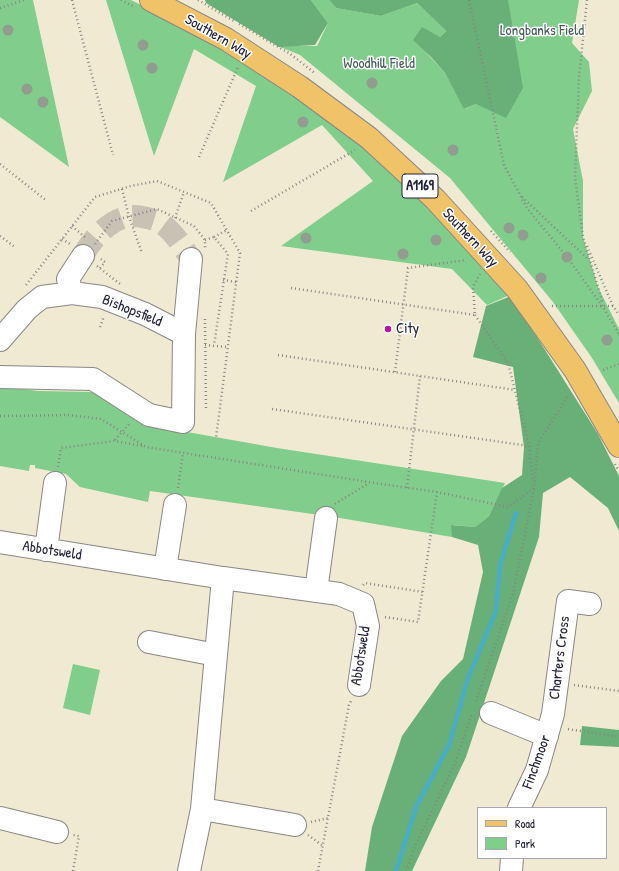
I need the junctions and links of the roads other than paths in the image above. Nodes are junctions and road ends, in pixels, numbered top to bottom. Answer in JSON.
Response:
{"nodes":[{"id":1,"x":146,"y":5,"type":"edge"},
{"id":2,"x":84,"y":251,"type":"tunnel mouth"},
{"id":3,"x":190,"y":259,"type":"tunnel mouth"},
{"id":4,"x":72,"y":293,"type":"junction"},
{"id":5,"x":184,"y":334,"type":"junction"},
{"id":6,"x":0,"y":340,"type":"edge"},
{"id":7,"x":0,"y":377,"type":"edge"},
{"id":8,"x":619,"y":446,"type":"edge"},
{"id":9,"x":55,"y":483,"type":"road end"},
{"id":10,"x":175,"y":505,"type":"road end"},
{"id":11,"x":326,"y":518,"type":"road end"},
{"id":12,"x":0,"y":542,"type":"edge"},
{"id":13,"x":46,"y":550,"type":"junction"},
{"id":14,"x":165,"y":569,"type":"junction"},
{"id":15,"x":223,"y":578,"type":"junction"},
{"id":16,"x":316,"y":591,"type":"junction"},
{"id":17,"x":590,"y":604,"type":"dead end"},
{"id":18,"x":148,"y":642,"type":"dead end"},
{"id":19,"x":216,"y":655,"type":"junction"},
{"id":20,"x":359,"y":685,"type":"road end"},
{"id":21,"x":480,"y":710,"type":"road end"},
{"id":22,"x":550,"y":726,"type":"junction"},
{"id":23,"x":519,"y":807,"type":"edge"},
{"id":24,"x":202,"y":809,"type":"junction"},
{"id":25,"x":0,"y":818,"type":"edge"},
{"id":26,"x":295,"y":825,"type":"dead end"},
{"id":27,"x":57,"y":832,"type":"road end"},
{"id":28,"x":512,"y":859,"type":"edge"},
{"id":29,"x":189,"y":871,"type":"edge"},
{"id":30,"x":511,"y":871,"type":"edge"}],
"edges":[{"from":1,"to":8,"type":"main road","name":"Southern Way","number":"A1169"},
{"from":2,"to":4,"type":"street"},
{"from":3,"to":5,"type":"street","name":"Bishopsfield"},
{"from":4,"to":5,"type":"street","name":"Bishopsfield"},
{"from":4,"to":6,"type":"street","name":"Bishopsfield"},
{"from":5,"to":7,"type":"street","name":"Bishopsfield"},
{"from":9,"to":13,"type":"street"},
{"from":10,"to":14,"type":"street"},
{"from":11,"to":16,"type":"street"},
{"from":12,"to":13,"type":"street","name":"Abbotsweld"},
{"from":13,"to":14,"type":"street","name":"Abbotsweld"},
{"from":14,"to":15,"type":"street","name":"Abbotsweld"},
{"from":15,"to":16,"type":"street","name":"Abbotsweld"},
{"from":15,"to":19,"type":"street"},
{"from":16,"to":20,"type":"street","name":"Abbotsweld"},
{"from":17,"to":22,"type":"street","name":"Charters Cross"},
{"from":18,"to":19,"type":"street"},
{"from":19,"to":24,"type":"street"},
{"from":21,"to":22,"type":"street"},
{"from":22,"to":23,"type":"street","name":"Finchmoor"},
{"from":24,"to":26,"type":"street"},
{"from":24,"to":29,"type":"street"},
{"from":25,"to":27,"type":"street"},
{"from":28,"to":30,"type":"street"}]}
